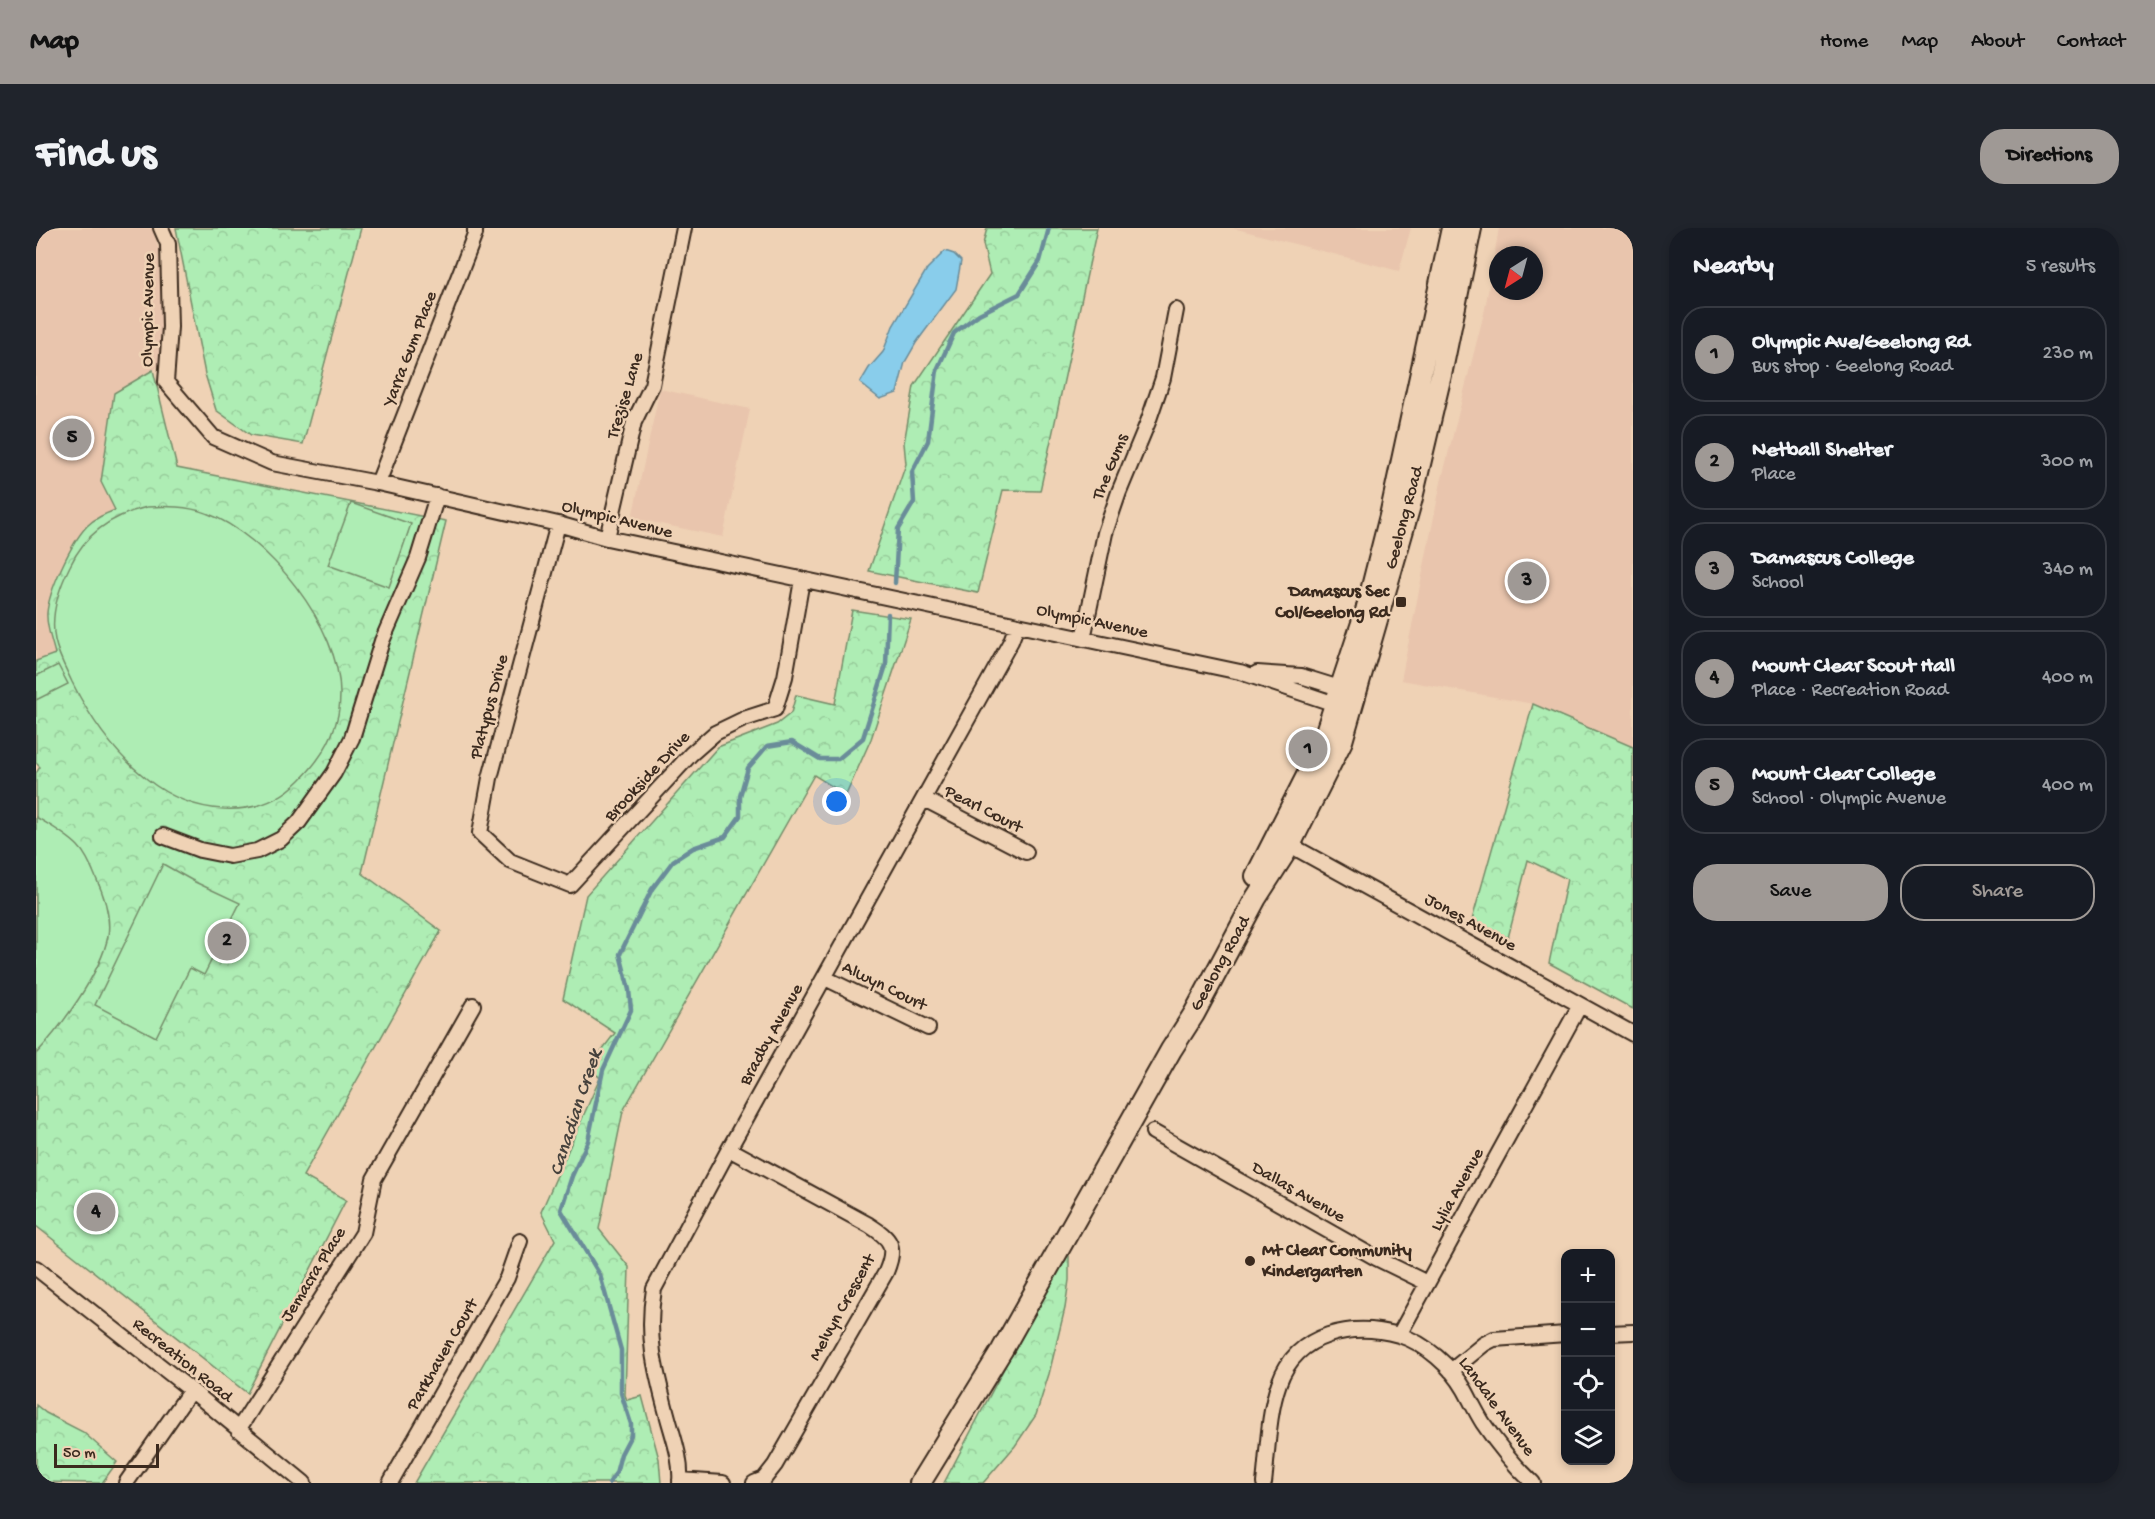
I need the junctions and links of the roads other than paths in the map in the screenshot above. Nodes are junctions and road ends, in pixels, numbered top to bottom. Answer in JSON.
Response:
{"nodes":[{"id":1,"x":161,"y":228,"type":"edge"},
{"id":2,"x":475,"y":228,"type":"edge"},
{"id":3,"x":684,"y":228,"type":"edge"},
{"id":4,"x":1452,"y":228,"type":"edge"},
{"id":5,"x":1471,"y":228,"type":"edge"},
{"id":6,"x":1176,"y":310,"type":"dead end"},
{"id":7,"x":378,"y":483,"type":"junction"},
{"id":8,"x":437,"y":496,"type":"junction"},
{"id":9,"x":558,"y":524,"type":"junction"},
{"id":10,"x":608,"y":538,"type":"junction"},
{"id":11,"x":802,"y":580,"type":"junction"},
{"id":12,"x":1017,"y":625,"type":"junction"},
{"id":13,"x":1083,"y":639,"type":"junction"},
{"id":14,"x":1345,"y":699,"type":"junction"},
{"id":15,"x":924,"y":800,"type":"junction"},
{"id":16,"x":163,"y":836,"type":"dead end"},
{"id":17,"x":1284,"y":841,"type":"junction"},
{"id":18,"x":1026,"y":852,"type":"dead end"},
{"id":19,"x":537,"y":873,"type":"joint"},
{"id":20,"x":825,"y":978,"type":"junction"},
{"id":21,"x":473,"y":1005,"type":"dead end"},
{"id":22,"x":1580,"y":1005,"type":"junction"},
{"id":23,"x":928,"y":1028,"type":"dead end"},
{"id":24,"x":1633,"y":1034,"type":"edge"},
{"id":25,"x":1153,"y":1132,"type":"dead end"},
{"id":26,"x":729,"y":1149,"type":"junction"},
{"id":27,"x":520,"y":1241,"type":"dead end"},
{"id":28,"x":36,"y":1268,"type":"edge"},
{"id":29,"x":1427,"y":1283,"type":"junction"},
{"id":30,"x":1633,"y":1332,"type":"edge"},
{"id":31,"x":1615,"y":1333,"type":"edge"},
{"id":32,"x":1561,"y":1334,"type":"edge"},
{"id":33,"x":1399,"y":1335,"type":"junction"},
{"id":34,"x":1002,"y":1350,"type":"junction"},
{"id":35,"x":1451,"y":1371,"type":"junction"},
{"id":36,"x":191,"y":1390,"type":"junction"},
{"id":37,"x":238,"y":1430,"type":"junction"},
{"id":38,"x":680,"y":1482,"type":"edge"},
{"id":39,"x":126,"y":1483,"type":"edge"},
{"id":40,"x":304,"y":1483,"type":"edge"},
{"id":41,"x":390,"y":1483,"type":"edge"},
{"id":42,"x":723,"y":1483,"type":"edge"},
{"id":43,"x":754,"y":1483,"type":"edge"},
{"id":44,"x":920,"y":1483,"type":"edge"},
{"id":45,"x":936,"y":1483,"type":"edge"},
{"id":46,"x":1264,"y":1483,"type":"edge"},
{"id":47,"x":1533,"y":1483,"type":"edge"}],
"edges":[{"from":1,"to":7,"type":"street","name":"Olympic Avenue"},
{"from":2,"to":7,"type":"street","name":"Yarra Gum Place"},
{"from":3,"to":10,"type":"street","name":"Trezise Lane"},
{"from":4,"to":14,"type":"main road","name":"Geelong Road"},
{"from":5,"to":14,"type":"main road","name":"Geelong Road"},
{"from":6,"to":13,"type":"street","name":"The Gums"},
{"from":7,"to":8,"type":"street","name":"Olympic Avenue"},
{"from":8,"to":9,"type":"street","name":"Olympic Avenue"},
{"from":8,"to":16,"type":"street"},
{"from":9,"to":10,"type":"street","name":"Olympic Avenue"},
{"from":9,"to":19,"type":"street","name":"Platypus Drive"},
{"from":10,"to":11,"type":"street","name":"Olympic Avenue"},
{"from":11,"to":12,"type":"street","name":"Olympic Avenue"},
{"from":11,"to":19,"type":"street","name":"Brookside Drive"},
{"from":12,"to":13,"type":"street","name":"Olympic Avenue"},
{"from":12,"to":15,"type":"street","name":"Bradby Avenue"},
{"from":13,"to":14,"type":"street","name":"Olympic Avenue"},
{"from":14,"to":17,"type":"main road","name":"Geelong Road"},
{"from":15,"to":18,"type":"street","name":"Pearl Court"},
{"from":15,"to":20,"type":"street","name":"Bradby Avenue"},
{"from":17,"to":22,"type":"street","name":"Jones Avenue"},
{"from":17,"to":34,"type":"main road","name":"Geelong Road"},
{"from":20,"to":23,"type":"street","name":"Alwyn Court"},
{"from":20,"to":26,"type":"street","name":"Bradby Avenue"},
{"from":21,"to":37,"type":"street","name":"Jemacra Place"},
{"from":22,"to":24,"type":"street","name":"Jones Avenue"},
{"from":22,"to":29,"type":"street","name":"Lylia Avenue"},
{"from":25,"to":29,"type":"street","name":"Dallas Avenue"},
{"from":26,"to":38,"type":"street","name":"Bradby Avenue"},
{"from":26,"to":43,"type":"street","name":"Melvyn Crescent"},
{"from":27,"to":41,"type":"street","name":"Parkhaven Court"},
{"from":28,"to":36,"type":"street","name":"Recreation Road"},
{"from":29,"to":33,"type":"street","name":"Lylia Avenue"},
{"from":30,"to":31,"type":"street"},
{"from":32,"to":35,"type":"street"},
{"from":33,"to":35,"type":"street","name":"Landale Avenue"},
{"from":33,"to":46,"type":"street"},
{"from":34,"to":44,"type":"main road","name":"Geelong Road"},
{"from":34,"to":45,"type":"main road","name":"Geelong Road"},
{"from":35,"to":47,"type":"street","name":"Landale Avenue"},
{"from":36,"to":37,"type":"street","name":"Recreation Road"},
{"from":36,"to":39,"type":"street"},
{"from":37,"to":40,"type":"street","name":"Recreation Road"},
{"from":38,"to":42,"type":"street"}]}
